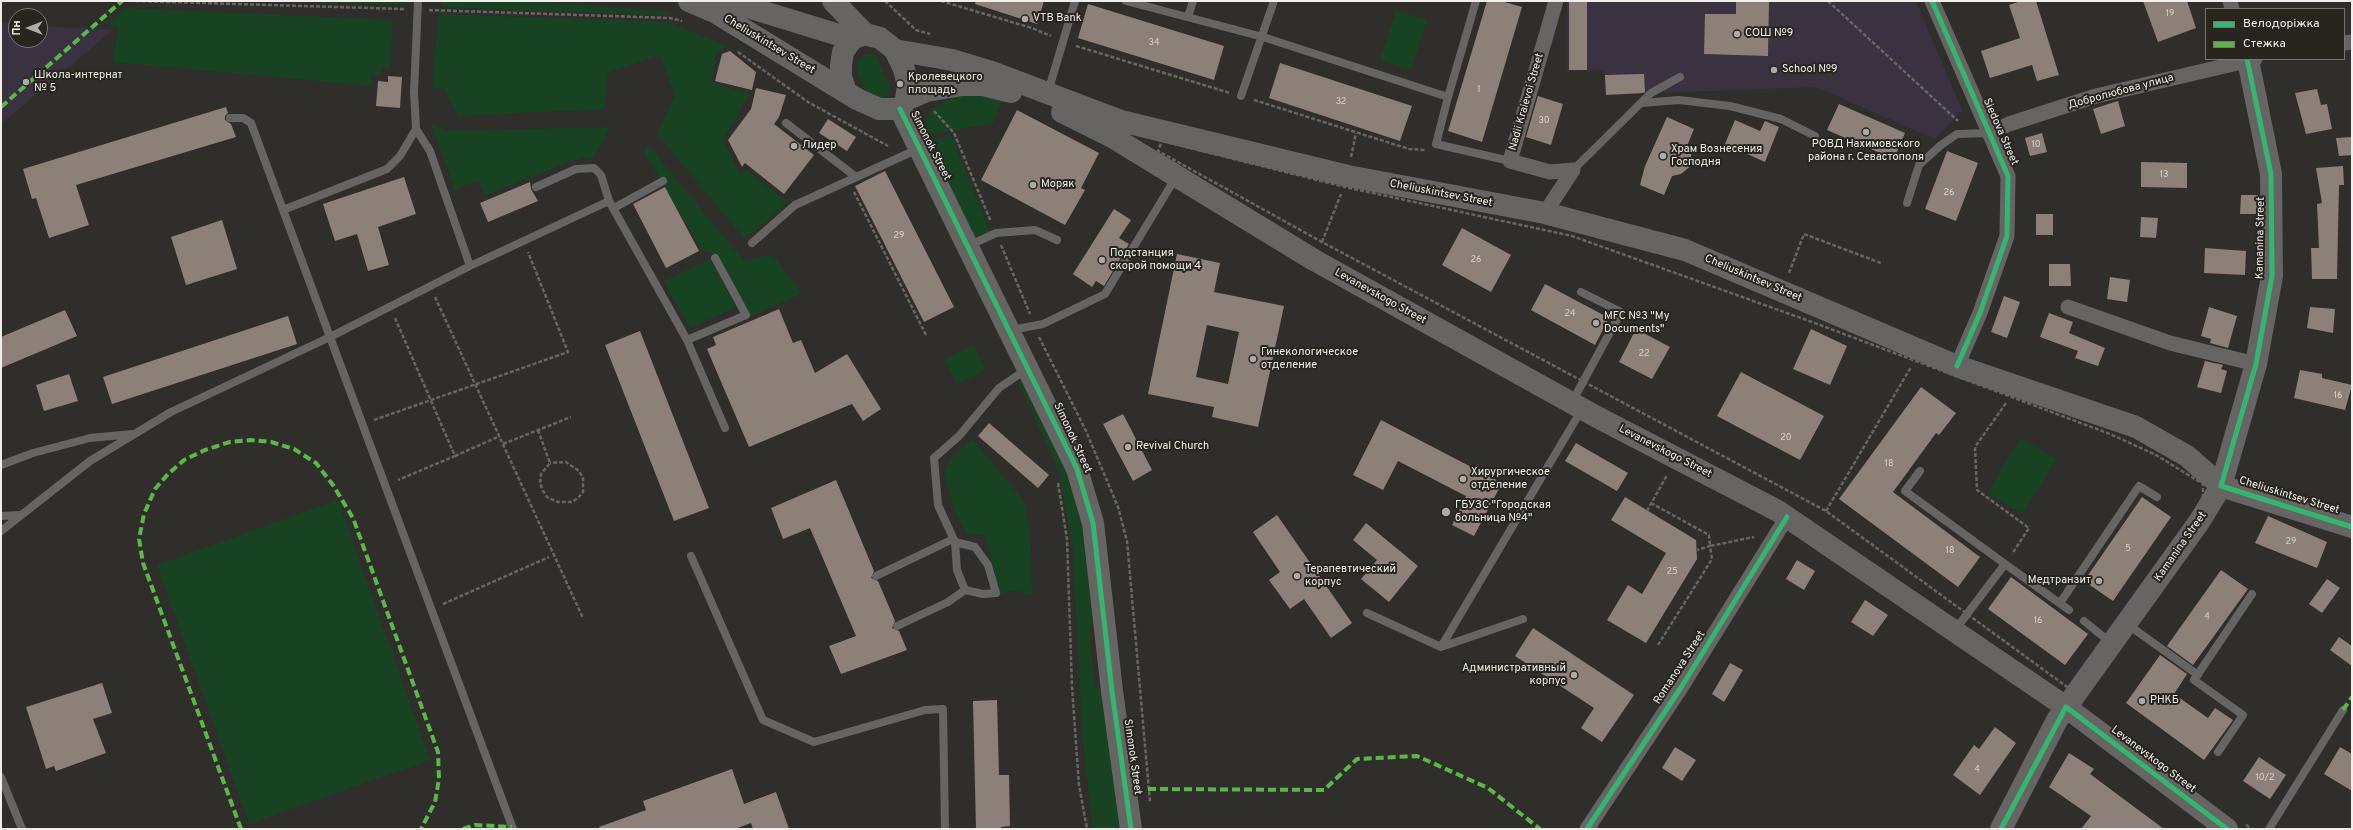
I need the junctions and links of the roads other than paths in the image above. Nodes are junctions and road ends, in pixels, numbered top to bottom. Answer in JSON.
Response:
{"nodes":[{"id":1,"x":690,"y":1,"type":"edge"},
{"id":2,"x":728,"y":1,"type":"edge"},
{"id":3,"x":833,"y":1,"type":"edge"},
{"id":4,"x":1075,"y":1,"type":"edge"},
{"id":5,"x":1126,"y":1,"type":"edge"},
{"id":6,"x":1193,"y":1,"type":"edge"},
{"id":7,"x":1274,"y":1,"type":"edge"},
{"id":8,"x":1476,"y":1,"type":"edge"},
{"id":9,"x":1556,"y":1,"type":"edge"},
{"id":10,"x":1932,"y":1,"type":"edge"},
{"id":11,"x":1139,"y":3,"type":"edge"},
{"id":12,"x":418,"y":5,"type":"edge"},
{"id":13,"x":1188,"y":17,"type":"junction"},
{"id":14,"x":858,"y":36,"type":"junction"},
{"id":15,"x":1263,"y":37,"type":"junction"},
{"id":16,"x":895,"y":50,"type":"junction"},
{"id":17,"x":2246,"y":60,"type":"edge"},
{"id":18,"x":2250,"y":60,"type":"edge"},
{"id":19,"x":1680,"y":77,"type":"dead end"},
{"id":20,"x":846,"y":92,"type":"junction"},
{"id":21,"x":1048,"y":92,"type":"junction"},
{"id":22,"x":1241,"y":96,"type":"road end"},
{"id":23,"x":1448,"y":97,"type":"junction"},
{"id":24,"x":1642,"y":103,"type":"junction"},
{"id":25,"x":903,"y":104,"type":"junction"},
{"id":26,"x":230,"y":118,"type":"dead end"},
{"id":27,"x":786,"y":123,"type":"dead end"},
{"id":28,"x":416,"y":129,"type":"junction"},
{"id":29,"x":1118,"y":129,"type":"junction"},
{"id":30,"x":1989,"y":133,"type":"junction"},
{"id":31,"x":1815,"y":136,"type":"dead end"},
{"id":32,"x":920,"y":148,"type":"junction"},
{"id":33,"x":1510,"y":161,"type":"junction"},
{"id":34,"x":1573,"y":170,"type":"junction"},
{"id":35,"x":1176,"y":176,"type":"junction"},
{"id":36,"x":852,"y":179,"type":"junction"},
{"id":37,"x":663,"y":182,"type":"dead end"},
{"id":38,"x":536,"y":187,"type":"dead end"},
{"id":39,"x":609,"y":200,"type":"junction"},
{"id":40,"x":1907,"y":203,"type":"dead end"},
{"id":41,"x":614,"y":208,"type":"junction"},
{"id":42,"x":283,"y":210,"type":"junction"},
{"id":43,"x":1545,"y":213,"type":"junction"},
{"id":44,"x":1057,"y":240,"type":"dead end"},
{"id":45,"x":752,"y":243,"type":"dead end"},
{"id":46,"x":968,"y":247,"type":"junction"},
{"id":47,"x":715,"y":258,"type":"dead end"},
{"id":48,"x":470,"y":266,"type":"junction"},
{"id":49,"x":1581,"y":292,"type":"dead end"},
{"id":50,"x":2068,"y":307,"type":"dead end"},
{"id":51,"x":1009,"y":331,"type":"junction"},
{"id":52,"x":330,"y":337,"type":"junction"},
{"id":53,"x":687,"y":340,"type":"junction"},
{"id":54,"x":2256,"y":364,"type":"junction"},
{"id":55,"x":1957,"y":366,"type":"junction"},
{"id":56,"x":1028,"y":368,"type":"junction"},
{"id":57,"x":1577,"y":406,"type":"junction"},
{"id":58,"x":725,"y":428,"type":"dead end"},
{"id":59,"x":136,"y":434,"type":"junction"},
{"id":60,"x":1,"y":465,"type":"edge"},
{"id":61,"x":1920,"y":471,"type":"dead end"},
{"id":62,"x":2221,"y":486,"type":"junction"},
{"id":63,"x":2157,"y":497,"type":"dead end"},
{"id":64,"x":2,"y":515,"type":"edge"},
{"id":65,"x":21,"y":515,"type":"junction"},
{"id":66,"x":1783,"y":524,"type":"junction"},
{"id":67,"x":2352,"y":526,"type":"edge"},
{"id":68,"x":1,"y":531,"type":"edge"},
{"id":69,"x":954,"y":540,"type":"junction"},
{"id":70,"x":692,"y":556,"type":"dead end"},
{"id":71,"x":2005,"y":564,"type":"junction"},
{"id":72,"x":876,"y":576,"type":"dead end"},
{"id":73,"x":965,"y":590,"type":"junction"},
{"id":74,"x":2252,"y":594,"type":"dead end"},
{"id":75,"x":2060,"y":603,"type":"junction"},
{"id":76,"x":2069,"y":610,"type":"dead end"},
{"id":77,"x":1367,"y":613,"type":"dead end"},
{"id":78,"x":1523,"y":619,"type":"dead end"},
{"id":79,"x":2084,"y":621,"type":"dead end"},
{"id":80,"x":2126,"y":624,"type":"junction"},
{"id":81,"x":897,"y":626,"type":"dead end"},
{"id":82,"x":1955,"y":630,"type":"junction"},
{"id":83,"x":2109,"y":641,"type":"junction"},
{"id":84,"x":1441,"y":647,"type":"junction"},
{"id":85,"x":2198,"y":675,"type":"junction"},
{"id":86,"x":2066,"y":707,"type":"junction"},
{"id":87,"x":2343,"y":710,"type":"dead end"},
{"id":88,"x":2218,"y":752,"type":"dead end"},
{"id":89,"x":1,"y":777,"type":"edge"},
{"id":90,"x":22,"y":829,"type":"edge"},
{"id":91,"x":513,"y":829,"type":"edge"},
{"id":92,"x":945,"y":829,"type":"edge"},
{"id":93,"x":1131,"y":829,"type":"edge"},
{"id":94,"x":1587,"y":829,"type":"edge"},
{"id":95,"x":2001,"y":829,"type":"edge"},
{"id":96,"x":2227,"y":829,"type":"edge"},
{"id":97,"x":2269,"y":829,"type":"edge"}],
"edges":[{"from":1,"to":20,"type":"main road","name":"Cheliuskintsev Street"},
{"from":2,"to":14,"type":"main road","name":"Cheliuskintsev Street"},
{"from":3,"to":14,"type":"main road"},
{"from":4,"to":21,"type":"lane"},
{"from":5,"to":11,"type":"lane"},
{"from":6,"to":13,"type":"lane"},
{"from":7,"to":15,"type":"lane"},
{"from":8,"to":23,"type":"lane"},
{"from":9,"to":33,"type":"street","name":"Nadii Kraievoi Street"},
{"from":10,"to":30,"type":"street","name":"Siedova Street"},
{"from":11,"to":13,"type":"lane"},
{"from":12,"to":28,"type":"lane"},
{"from":13,"to":15,"type":"lane"},
{"from":14,"to":16,"type":"main road"},
{"from":14,"to":20,"type":"main road"},
{"from":15,"to":22,"type":"lane"},
{"from":15,"to":23,"type":"lane"},
{"from":16,"to":21,"type":"main road"},
{"from":16,"to":25,"type":"main road"},
{"from":17,"to":30,"type":"street","name":"Добролюбова улица"},
{"from":18,"to":54,"type":"main road","name":"Kamanina Street"},
{"from":19,"to":24,"type":"lane"},
{"from":20,"to":25,"type":"main road"},
{"from":21,"to":29,"type":"main road"},
{"from":23,"to":33,"type":"lane"},
{"from":24,"to":31,"type":"lane"},
{"from":24,"to":34,"type":"lane"},
{"from":25,"to":29,"type":"main road","name":"Levanevskogo Street"},
{"from":25,"to":32,"type":"main road","name":"Simonok Street"},
{"from":26,"to":42,"type":"lane"},
{"from":27,"to":36,"type":"lane"},
{"from":28,"to":42,"type":"lane"},
{"from":28,"to":48,"type":"lane"},
{"from":29,"to":35,"type":"main road","name":"Levanevskogo Street"},
{"from":29,"to":43,"type":"main road","name":"Cheliuskintsev Street"},
{"from":30,"to":40,"type":"lane"},
{"from":30,"to":55,"type":"street","name":"Siedova Street"},
{"from":32,"to":36,"type":"lane"},
{"from":32,"to":46,"type":"main road","name":"Simonok Street"},
{"from":33,"to":34,"type":"street","name":"Nadii Kraievoi Street"},
{"from":34,"to":43,"type":"street"},
{"from":35,"to":51,"type":"lane"},
{"from":35,"to":57,"type":"main road","name":"Levanevskogo Street"},
{"from":36,"to":45,"type":"lane"},
{"from":37,"to":41,"type":"lane"},
{"from":38,"to":39,"type":"lane"},
{"from":39,"to":41,"type":"lane"},
{"from":39,"to":48,"type":"lane"},
{"from":41,"to":53,"type":"lane"},
{"from":42,"to":52,"type":"lane"},
{"from":43,"to":55,"type":"main road","name":"Cheliuskintsev Street"},
{"from":44,"to":46,"type":"lane"},
{"from":46,"to":51,"type":"main road","name":"Simonok Street"},
{"from":47,"to":53,"type":"lane"},
{"from":48,"to":52,"type":"lane"},
{"from":49,"to":57,"type":"lane"},
{"from":50,"to":54,"type":"street"},
{"from":51,"to":56,"type":"main road","name":"Simonok Street"},
{"from":52,"to":59,"type":"lane"},
{"from":52,"to":91,"type":"lane"},
{"from":53,"to":58,"type":"lane"},
{"from":54,"to":62,"type":"main road","name":"Kamanina Street"},
{"from":55,"to":62,"type":"main road","name":"Cheliuskintsev Street"},
{"from":56,"to":69,"type":"lane"},
{"from":56,"to":93,"type":"main road","name":"Simonok Street"},
{"from":57,"to":66,"type":"main road","name":"Levanevskogo Street"},
{"from":57,"to":84,"type":"lane"},
{"from":59,"to":60,"type":"lane"},
{"from":59,"to":65,"type":"lane"},
{"from":61,"to":71,"type":"lane"},
{"from":62,"to":67,"type":"main road","name":"Cheliuskintsev Street"},
{"from":62,"to":80,"type":"main road","name":"Kamanina Street"},
{"from":63,"to":75,"type":"lane"},
{"from":64,"to":65,"type":"lane"},
{"from":65,"to":68,"type":"lane"},
{"from":66,"to":82,"type":"main road","name":"Levanevskogo Street"},
{"from":66,"to":94,"type":"street","name":"Romanova Street"},
{"from":69,"to":72,"type":"lane"},
{"from":69,"to":73,"type":"lane"},
{"from":69,"to":73,"type":"lane"},
{"from":70,"to":92,"type":"lane"},
{"from":71,"to":75,"type":"lane"},
{"from":71,"to":82,"type":"lane"},
{"from":73,"to":81,"type":"lane"},
{"from":74,"to":85,"type":"lane"},
{"from":75,"to":76,"type":"lane"},
{"from":77,"to":84,"type":"lane"},
{"from":78,"to":84,"type":"lane"},
{"from":79,"to":83,"type":"lane"},
{"from":80,"to":83,"type":"main road","name":"Kamanina Street"},
{"from":80,"to":85,"type":"lane"},
{"from":82,"to":86,"type":"main road","name":"Levanevskogo Street"},
{"from":83,"to":86,"type":"main road","name":"Kamanina Street"},
{"from":85,"to":88,"type":"lane"},
{"from":86,"to":95,"type":"main road","name":"Kamanina Street"},
{"from":86,"to":96,"type":"main road","name":"Levanevskogo Street"},
{"from":87,"to":97,"type":"lane"},
{"from":89,"to":90,"type":"lane"}]}
